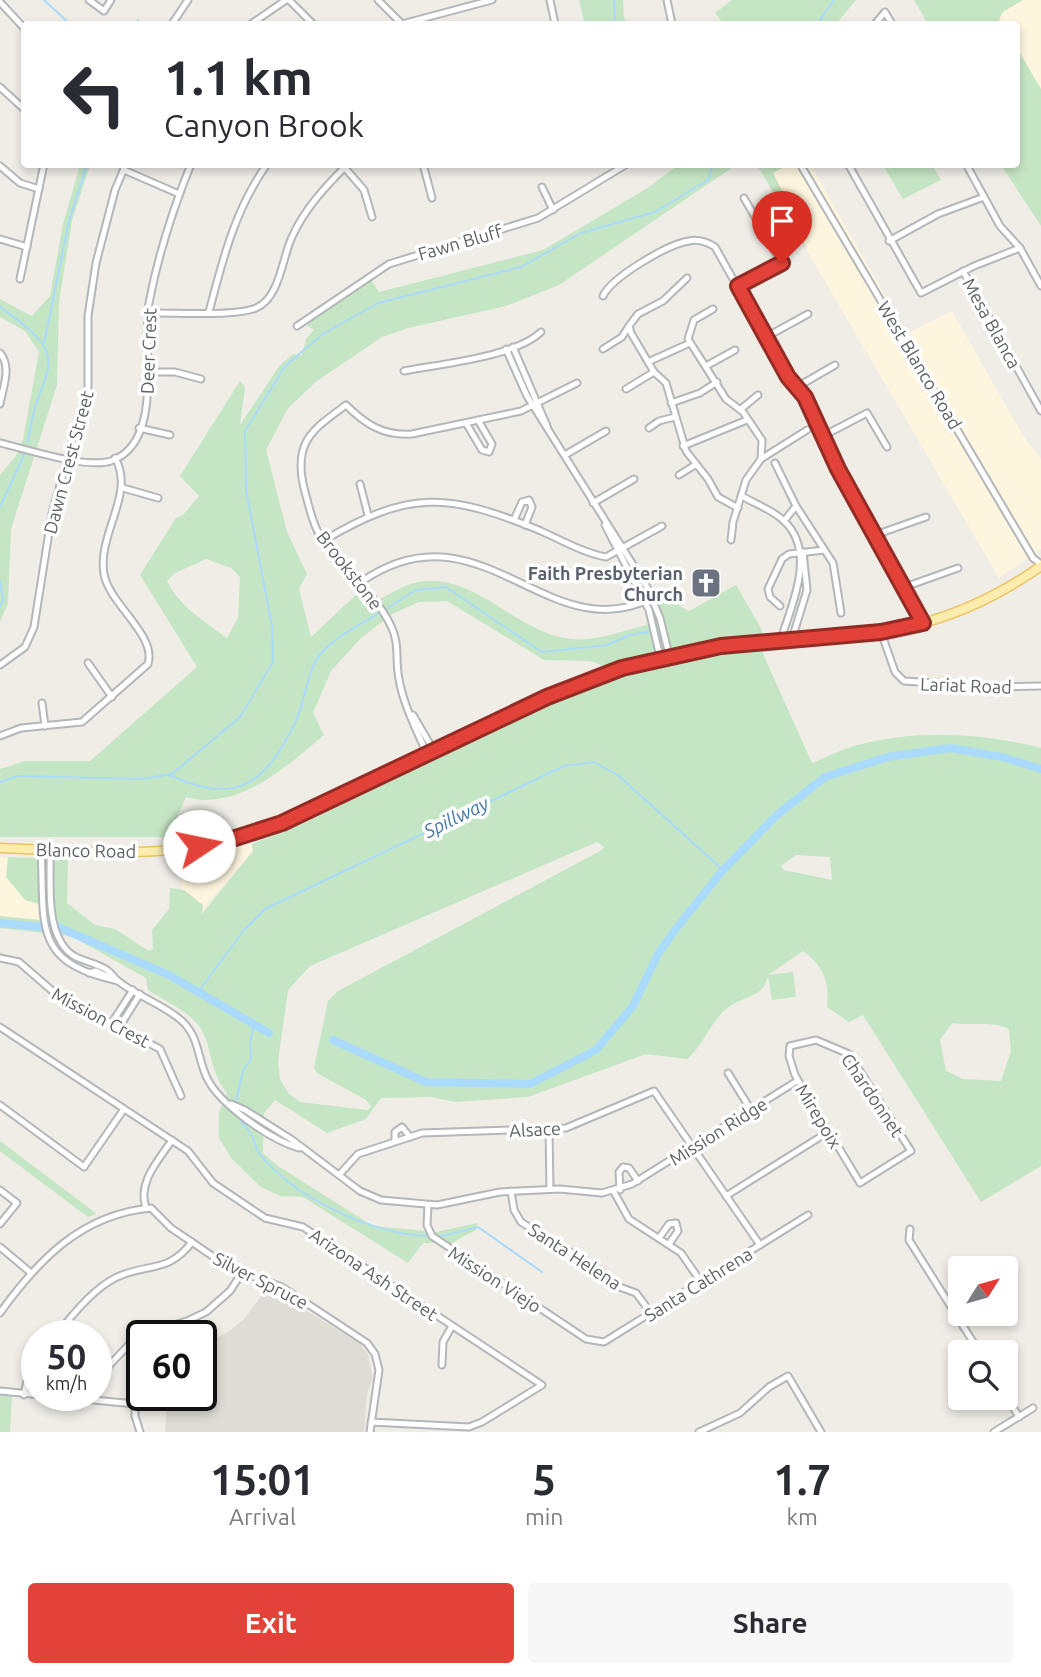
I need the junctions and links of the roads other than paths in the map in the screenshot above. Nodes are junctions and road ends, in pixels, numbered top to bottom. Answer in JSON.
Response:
{"nodes":[{"id":1,"x":89,"y":0,"type":"edge"},
{"id":2,"x":111,"y":0,"type":"edge"},
{"id":3,"x":188,"y":0,"type":"edge"},
{"id":4,"x":288,"y":0,"type":"edge"},
{"id":5,"x":378,"y":0,"type":"edge"},
{"id":6,"x":492,"y":0,"type":"edge"},
{"id":7,"x":550,"y":0,"type":"edge"},
{"id":8,"x":667,"y":0,"type":"edge"},
{"id":9,"x":0,"y":2,"type":"edge"},
{"id":10,"x":174,"y":21,"type":"edge"},
{"id":11,"x":256,"y":21,"type":"edge"},
{"id":12,"x":310,"y":21,"type":"edge"},
{"id":13,"x":399,"y":21,"type":"edge"},
{"id":14,"x":413,"y":21,"type":"edge"},
{"id":15,"x":554,"y":21,"type":"edge"},
{"id":16,"x":671,"y":21,"type":"edge"},
{"id":17,"x":878,"y":21,"type":"edge"},
{"id":18,"x":890,"y":21,"type":"edge"},
{"id":19,"x":21,"y":25,"type":"edge"},
{"id":20,"x":0,"y":88,"type":"edge"},
{"id":21,"x":21,"y":106,"type":"edge"},
{"id":22,"x":0,"y":166,"type":"edge"},
{"id":23,"x":43,"y":168,"type":"edge"},
{"id":24,"x":125,"y":168,"type":"edge"},
{"id":25,"x":127,"y":168,"type":"edge"},
{"id":26,"x":189,"y":168,"type":"edge"},
{"id":27,"x":265,"y":168,"type":"edge"},
{"id":28,"x":345,"y":168,"type":"edge"},
{"id":29,"x":348,"y":168,"type":"edge"},
{"id":30,"x":424,"y":168,"type":"edge"},
{"id":31,"x":621,"y":168,"type":"edge"},
{"id":32,"x":802,"y":168,"type":"edge"},
{"id":33,"x":850,"y":168,"type":"edge"},
{"id":34,"x":968,"y":168,"type":"edge"},
{"id":35,"x":542,"y":187,"type":"dead end"},
{"id":36,"x":39,"y":189,"type":"junction"},
{"id":37,"x":179,"y":194,"type":"junction"},
{"id":38,"x":984,"y":197,"type":"junction"},
{"id":39,"x":432,"y":198,"type":"dead end"},
{"id":40,"x":744,"y":198,"type":"dead end"},
{"id":41,"x":553,"y":210,"type":"junction"},
{"id":42,"x":372,"y":217,"type":"dead end"},
{"id":43,"x":0,"y":239,"type":"edge"},
{"id":44,"x":889,"y":241,"type":"junction"},
{"id":45,"x":27,"y":247,"type":"junction"},
{"id":46,"x":1020,"y":248,"type":"junction"},
{"id":47,"x":963,"y":271,"type":"junction"},
{"id":48,"x":687,"y":278,"type":"dead end"},
{"id":49,"x":20,"y":279,"type":"dead end"},
{"id":50,"x":738,"y":286,"type":"junction"},
{"id":51,"x":1041,"y":286,"type":"edge"},
{"id":52,"x":603,"y":296,"type":"dead end"},
{"id":53,"x":713,"y":309,"type":"dead end"},
{"id":54,"x":209,"y":312,"type":"junction"},
{"id":55,"x":148,"y":313,"type":"junction"},
{"id":56,"x":808,"y":314,"type":"dead end"},
{"id":57,"x":297,"y":326,"type":"dead end"},
{"id":58,"x":629,"y":326,"type":"junction"},
{"id":59,"x":541,"y":332,"type":"dead end"},
{"id":60,"x":766,"y":337,"type":"junction"},
{"id":61,"x":690,"y":344,"type":"junction"},
{"id":62,"x":513,"y":347,"type":"junction"},
{"id":63,"x":506,"y":349,"type":"junction"},
{"id":64,"x":603,"y":349,"type":"dead end"},
{"id":65,"x":735,"y":350,"type":"dead end"},
{"id":66,"x":0,"y":353,"type":"edge"},
{"id":67,"x":648,"y":362,"type":"junction"},
{"id":68,"x":835,"y":365,"type":"dead end"},
{"id":69,"x":706,"y":366,"type":"junction"},
{"id":70,"x":404,"y":371,"type":"dead end"},
{"id":71,"x":149,"y":372,"type":"junction"},
{"id":72,"x":654,"y":372,"type":"junction"},
{"id":73,"x":201,"y":379,"type":"dead end"},
{"id":74,"x":717,"y":382,"type":"junction"},
{"id":75,"x":577,"y":383,"type":"dead end"},
{"id":76,"x":797,"y":387,"type":"junction"},
{"id":77,"x":626,"y":389,"type":"dead end"},
{"id":78,"x":758,"y":395,"type":"dead end"},
{"id":79,"x":671,"y":403,"type":"junction"},
{"id":80,"x":0,"y":404,"type":"edge"},
{"id":81,"x":536,"y":405,"type":"junction"},
{"id":82,"x":741,"y":409,"type":"junction"},
{"id":83,"x":1041,"y":411,"type":"edge"},
{"id":84,"x":675,"y":417,"type":"junction"},
{"id":85,"x":478,"y":420,"type":"junction"},
{"id":86,"x":747,"y":420,"type":"junction"},
{"id":87,"x":466,"y":423,"type":"junction"},
{"id":88,"x":139,"y":428,"type":"junction"},
{"id":89,"x":649,"y":428,"type":"dead end"},
{"id":90,"x":807,"y":430,"type":"dead end"},
{"id":91,"x":606,"y":431,"type":"dead end"},
{"id":92,"x":412,"y":434,"type":"junction"},
{"id":93,"x":170,"y":435,"type":"dead end"},
{"id":94,"x":823,"y":436,"type":"junction"},
{"id":95,"x":413,"y":441,"type":"dead end"},
{"id":96,"x":0,"y":443,"type":"edge"},
{"id":97,"x":683,"y":446,"type":"junction"},
{"id":98,"x":887,"y":447,"type":"dead end"},
{"id":99,"x":565,"y":455,"type":"junction"},
{"id":100,"x":69,"y":458,"type":"junction"},
{"id":101,"x":116,"y":458,"type":"junction"},
{"id":102,"x":761,"y":460,"type":"junction"},
{"id":103,"x":775,"y":463,"type":"dead end"},
{"id":104,"x":695,"y":465,"type":"junction"},
{"id":105,"x":679,"y":475,"type":"dead end"},
{"id":106,"x":634,"y":479,"type":"dead end"},
{"id":107,"x":360,"y":484,"type":"dead end"},
{"id":108,"x":123,"y":488,"type":"junction"},
{"id":109,"x":446,"y":494,"type":"dead end"},
{"id":110,"x":742,"y":496,"type":"junction"},
{"id":111,"x":158,"y":498,"type":"dead end"},
{"id":112,"x":447,"y":501,"type":"junction"},
{"id":113,"x":593,"y":503,"type":"junction"},
{"id":114,"x":796,"y":506,"type":"junction"},
{"id":115,"x":738,"y":508,"type":"junction"},
{"id":116,"x":368,"y":515,"type":"junction"},
{"id":117,"x":926,"y":517,"type":"dead end"},
{"id":118,"x":514,"y":520,"type":"junction"},
{"id":119,"x":784,"y":521,"type":"junction"},
{"id":120,"x":524,"y":525,"type":"junction"},
{"id":121,"x":662,"y":526,"type":"dead end"},
{"id":122,"x":875,"y":535,"type":"junction"},
{"id":123,"x":731,"y":540,"type":"dead end"},
{"id":124,"x":323,"y":541,"type":"junction"},
{"id":125,"x":106,"y":547,"type":"junction"},
{"id":126,"x":115,"y":548,"type":"dead end"},
{"id":127,"x":621,"y":550,"type":"junction"},
{"id":128,"x":824,"y":550,"type":"junction"},
{"id":129,"x":801,"y":552,"type":"junction"},
{"id":130,"x":1041,"y":565,"type":"edge"},
{"id":131,"x":958,"y":568,"type":"dead end"},
{"id":132,"x":361,"y":582,"type":"junction"},
{"id":133,"x":528,"y":585,"type":"junction"},
{"id":134,"x":902,"y":587,"type":"junction"},
{"id":135,"x":524,"y":592,"type":"dead end"},
{"id":136,"x":652,"y":598,"type":"junction"},
{"id":137,"x":645,"y":601,"type":"junction"},
{"id":138,"x":780,"y":606,"type":"dead end"},
{"id":139,"x":841,"y":613,"type":"dead end"},
{"id":140,"x":923,"y":623,"type":"junction"},
{"id":141,"x":881,"y":632,"type":"junction"},
{"id":142,"x":781,"y":639,"type":"junction"},
{"id":143,"x":792,"y":639,"type":"junction"},
{"id":144,"x":664,"y":656,"type":"junction"},
{"id":145,"x":88,"y":663,"type":"dead end"},
{"id":146,"x":0,"y":665,"type":"edge"},
{"id":147,"x":1041,"y":686,"type":"edge"},
{"id":148,"x":113,"y":697,"type":"junction"},
{"id":149,"x":42,"y":703,"type":"dead end"},
{"id":150,"x":45,"y":726,"type":"junction"},
{"id":151,"x":0,"y":736,"type":"edge"},
{"id":152,"x":430,"y":753,"type":"junction"},
{"id":153,"x":0,"y":848,"type":"edge"},
{"id":154,"x":46,"y":850,"type":"junction"},
{"id":155,"x":43,"y":895,"type":"junction"},
{"id":156,"x":52,"y":895,"type":"junction"},
{"id":157,"x":0,"y":958,"type":"edge"},
{"id":158,"x":91,"y":964,"type":"junction"},
{"id":159,"x":89,"y":973,"type":"junction"},
{"id":160,"x":118,"y":981,"type":"junction"},
{"id":161,"x":133,"y":990,"type":"junction"},
{"id":162,"x":140,"y":994,"type":"junction"},
{"id":163,"x":111,"y":1024,"type":"junction"},
{"id":164,"x":0,"y":1027,"type":"edge"},
{"id":165,"x":118,"y":1029,"type":"junction"},
{"id":166,"x":790,"y":1046,"type":"joint"},
{"id":167,"x":728,"y":1073,"type":"dead end"},
{"id":168,"x":797,"y":1081,"type":"junction"},
{"id":169,"x":181,"y":1096,"type":"dead end"},
{"id":170,"x":231,"y":1104,"type":"junction"},
{"id":171,"x":0,"y":1105,"type":"edge"},
{"id":172,"x":124,"y":1109,"type":"junction"},
{"id":173,"x":751,"y":1110,"type":"junction"},
{"id":174,"x":259,"y":1118,"type":"junction"},
{"id":175,"x":255,"y":1124,"type":"junction"},
{"id":176,"x":549,"y":1129,"type":"junction"},
{"id":177,"x":828,"y":1132,"type":"junction"},
{"id":178,"x":279,"y":1136,"type":"junction"},
{"id":179,"x":410,"y":1137,"type":"junction"},
{"id":180,"x":172,"y":1140,"type":"junction"},
{"id":181,"x":396,"y":1141,"type":"junction"},
{"id":182,"x":692,"y":1148,"type":"junction"},
{"id":183,"x":340,"y":1175,"type":"junction"},
{"id":184,"x":638,"y":1181,"type":"junction"},
{"id":185,"x":860,"y":1183,"type":"joint"},
{"id":186,"x":550,"y":1189,"type":"junction"},
{"id":187,"x":0,"y":1190,"type":"edge"},
{"id":188,"x":512,"y":1191,"type":"junction"},
{"id":189,"x":617,"y":1191,"type":"junction"},
{"id":190,"x":726,"y":1196,"type":"junction"},
{"id":191,"x":428,"y":1205,"type":"junction"},
{"id":192,"x":146,"y":1208,"type":"junction"},
{"id":193,"x":808,"y":1215,"type":"dead end"},
{"id":194,"x":0,"y":1224,"type":"edge"},
{"id":195,"x":910,"y":1229,"type":"dead end"},
{"id":196,"x":659,"y":1238,"type":"junction"},
{"id":197,"x":192,"y":1242,"type":"junction"},
{"id":198,"x":669,"y":1244,"type":"junction"},
{"id":199,"x":760,"y":1245,"type":"junction"},
{"id":200,"x":0,"y":1247,"type":"edge"},
{"id":201,"x":32,"y":1273,"type":"junction"},
{"id":202,"x":241,"y":1273,"type":"junction"},
{"id":203,"x":701,"y":1282,"type":"junction"},
{"id":204,"x":0,"y":1313,"type":"edge"},
{"id":205,"x":651,"y":1313,"type":"junction"},
{"id":206,"x":71,"y":1320,"type":"edge"},
{"id":207,"x":452,"y":1326,"type":"junction"},
{"id":208,"x":586,"y":1339,"type":"joint"},
{"id":209,"x":971,"y":1340,"type":"edge"},
{"id":210,"x":112,"y":1363,"type":"edge"},
{"id":211,"x":442,"y":1365,"type":"dead end"},
{"id":212,"x":0,"y":1391,"type":"edge"},
{"id":213,"x":21,"y":1394,"type":"edge"},
{"id":214,"x":112,"y":1401,"type":"edge"},
{"id":215,"x":1034,"y":1408,"type":"dead end"},
{"id":216,"x":1015,"y":1410,"type":"edge"},
{"id":217,"x":1019,"y":1417,"type":"junction"},
{"id":218,"x":371,"y":1422,"type":"junction"},
{"id":219,"x":140,"y":1432,"type":"edge"},
{"id":220,"x":370,"y":1432,"type":"edge"},
{"id":221,"x":699,"y":1432,"type":"edge"},
{"id":222,"x":821,"y":1432,"type":"edge"},
{"id":223,"x":994,"y":1432,"type":"edge"}],
"edges":[{"from":1,"to":2,"type":"street"},
{"from":3,"to":10,"type":"street"},
{"from":4,"to":11,"type":"street"},
{"from":4,"to":12,"type":"street"},
{"from":5,"to":13,"type":"street"},
{"from":6,"to":14,"type":"street"},
{"from":7,"to":15,"type":"street"},
{"from":8,"to":16,"type":"street"},
{"from":9,"to":19,"type":"street"},
{"from":17,"to":18,"type":"street"},
{"from":20,"to":21,"type":"street"},
{"from":22,"to":36,"type":"street"},
{"from":23,"to":36,"type":"street"},
{"from":24,"to":100,"type":"street","name":"Dawn Crest Street"},
{"from":25,"to":37,"type":"street"},
{"from":26,"to":37,"type":"street","name":"Deer Crest"},
{"from":27,"to":54,"type":"street"},
{"from":28,"to":54,"type":"street"},
{"from":29,"to":42,"type":"street"},
{"from":30,"to":39,"type":"street"},
{"from":31,"to":41,"type":"street","name":"Fawn Bluff"},
{"from":32,"to":130,"type":"street","name":"West Blanco Road"},
{"from":33,"to":44,"type":"street"},
{"from":34,"to":38,"type":"street"},
{"from":35,"to":41,"type":"street"},
{"from":36,"to":45,"type":"street"},
{"from":37,"to":55,"type":"street","name":"Deer Crest"},
{"from":38,"to":44,"type":"street"},
{"from":38,"to":46,"type":"street"},
{"from":40,"to":50,"type":"street"},
{"from":41,"to":57,"type":"street","name":"Fawn Bluff"},
{"from":43,"to":45,"type":"street"},
{"from":44,"to":47,"type":"street"},
{"from":45,"to":49,"type":"street"},
{"from":46,"to":47,"type":"street"},
{"from":46,"to":51,"type":"street"},
{"from":47,"to":83,"type":"street","name":"Mesa Blanca"},
{"from":48,"to":58,"type":"street"},
{"from":50,"to":52,"type":"street"},
{"from":50,"to":60,"type":"street"},
{"from":53,"to":61,"type":"street"},
{"from":54,"to":55,"type":"street"},
{"from":55,"to":71,"type":"street","name":"Deer Crest"},
{"from":56,"to":60,"type":"street"},
{"from":58,"to":64,"type":"street"},
{"from":58,"to":67,"type":"street"},
{"from":59,"to":62,"type":"street"},
{"from":60,"to":76,"type":"street"},
{"from":61,"to":67,"type":"street"},
{"from":61,"to":69,"type":"street"},
{"from":62,"to":63,"type":"street"},
{"from":62,"to":81,"type":"street"},
{"from":63,"to":70,"type":"street"},
{"from":63,"to":81,"type":"street"},
{"from":65,"to":69,"type":"street"},
{"from":66,"to":80,"type":"street"},
{"from":67,"to":72,"type":"street"},
{"from":68,"to":76,"type":"street"},
{"from":69,"to":74,"type":"street"},
{"from":71,"to":73,"type":"street"},
{"from":71,"to":88,"type":"street","name":"Deer Crest"},
{"from":72,"to":77,"type":"street"},
{"from":72,"to":79,"type":"street"},
{"from":74,"to":79,"type":"street"},
{"from":74,"to":82,"type":"street"},
{"from":75,"to":81,"type":"street"},
{"from":76,"to":94,"type":"street"},
{"from":78,"to":82,"type":"street"},
{"from":79,"to":84,"type":"street"},
{"from":81,"to":85,"type":"street"},
{"from":81,"to":99,"type":"street"},
{"from":82,"to":86,"type":"street"},
{"from":84,"to":89,"type":"street"},
{"from":84,"to":97,"type":"street"},
{"from":85,"to":87,"type":"street"},
{"from":85,"to":87,"type":"street"},
{"from":86,"to":97,"type":"street"},
{"from":86,"to":102,"type":"street"},
{"from":87,"to":92,"type":"street"},
{"from":88,"to":93,"type":"street"},
{"from":88,"to":101,"type":"street","name":"Deer Crest"},
{"from":90,"to":102,"type":"street"},
{"from":91,"to":99,"type":"street"},
{"from":92,"to":95,"type":"street"},
{"from":92,"to":124,"type":"street","name":"Brookstone"},
{"from":94,"to":98,"type":"street"},
{"from":94,"to":122,"type":"street"},
{"from":96,"to":100,"type":"street"},
{"from":97,"to":104,"type":"street"},
{"from":99,"to":113,"type":"street"},
{"from":100,"to":101,"type":"street"},
{"from":100,"to":146,"type":"street","name":"Dawn Crest Street"},
{"from":101,"to":108,"type":"street"},
{"from":102,"to":110,"type":"street"},
{"from":103,"to":114,"type":"street"},
{"from":104,"to":105,"type":"street"},
{"from":104,"to":115,"type":"street"},
{"from":106,"to":113,"type":"street"},
{"from":107,"to":116,"type":"street"},
{"from":108,"to":111,"type":"street"},
{"from":108,"to":125,"type":"street"},
{"from":109,"to":112,"type":"street"},
{"from":110,"to":115,"type":"street"},
{"from":110,"to":119,"type":"street"},
{"from":112,"to":116,"type":"street"},
{"from":112,"to":118,"type":"street"},
{"from":113,"to":127,"type":"street"},
{"from":114,"to":119,"type":"street"},
{"from":114,"to":128,"type":"street"},
{"from":115,"to":123,"type":"street"},
{"from":116,"to":124,"type":"street"},
{"from":117,"to":122,"type":"street"},
{"from":118,"to":120,"type":"street"},
{"from":118,"to":120,"type":"street"},
{"from":119,"to":129,"type":"street"},
{"from":120,"to":127,"type":"street"},
{"from":121,"to":127,"type":"street"},
{"from":122,"to":134,"type":"street"},
{"from":124,"to":132,"type":"street","name":"Brookstone"},
{"from":125,"to":126,"type":"street"},
{"from":125,"to":148,"type":"street"},
{"from":127,"to":136,"type":"street"},
{"from":127,"to":137,"type":"street"},
{"from":128,"to":129,"type":"street"},
{"from":128,"to":139,"type":"street"},
{"from":129,"to":138,"type":"street"},
{"from":129,"to":142,"type":"street"},
{"from":129,"to":143,"type":"street"},
{"from":130,"to":140,"type":"main road","name":"Blanco Road"},
{"from":131,"to":134,"type":"street"},
{"from":132,"to":133,"type":"street"},
{"from":132,"to":152,"type":"street","name":"Brookstone"},
{"from":133,"to":135,"type":"street"},
{"from":133,"to":137,"type":"street"},
{"from":134,"to":140,"type":"street"},
{"from":136,"to":137,"type":"street"},
{"from":136,"to":144,"type":"street"},
{"from":137,"to":144,"type":"street"},
{"from":140,"to":141,"type":"main road","name":"Blanco Road"},
{"from":141,"to":143,"type":"main road","name":"Blanco Road"},
{"from":141,"to":147,"type":"street","name":"Lariat Road"},
{"from":142,"to":143,"type":"main road","name":"Blanco Road"},
{"from":142,"to":144,"type":"main road","name":"Blanco Road"},
{"from":144,"to":152,"type":"main road","name":"Blanco Road"},
{"from":145,"to":148,"type":"street"},
{"from":148,"to":150,"type":"street"},
{"from":149,"to":150,"type":"street"},
{"from":150,"to":151,"type":"street"},
{"from":152,"to":154,"type":"main road","name":"Blanco Road"},
{"from":153,"to":154,"type":"main road","name":"Blanco Road"},
{"from":154,"to":155,"type":"street","name":"Mission Ridge"},
{"from":154,"to":156,"type":"street","name":"Mission Ridge"},
{"from":155,"to":156,"type":"street"},
{"from":155,"to":159,"type":"street","name":"Mission Ridge"},
{"from":156,"to":158,"type":"street","name":"Mission Ridge"},
{"from":157,"to":163,"type":"street","name":"Mission Crest"},
{"from":158,"to":159,"type":"street"},
{"from":158,"to":160,"type":"street","name":"Mission Ridge"},
{"from":159,"to":160,"type":"street","name":"Mission Ridge"},
{"from":160,"to":161,"type":"street","name":"Mission Ridge"},
{"from":161,"to":162,"type":"street","name":"Mission Ridge"},
{"from":161,"to":163,"type":"street"},
{"from":162,"to":165,"type":"street"},
{"from":162,"to":170,"type":"street","name":"Mission Ridge"},
{"from":163,"to":165,"type":"street","name":"Mission Crest"},
{"from":164,"to":172,"type":"street","name":"Arizona Ash Street"},
{"from":165,"to":169,"type":"street","name":"Mission Crest"},
{"from":166,"to":168,"type":"street","name":"Mirepoix"},
{"from":166,"to":185,"type":"street","name":"Chardonnet"},
{"from":167,"to":173,"type":"street"},
{"from":168,"to":173,"type":"street","name":"Mission Ridge"},
{"from":168,"to":177,"type":"street","name":"Mirepoix"},
{"from":170,"to":174,"type":"street","name":"Mission Ridge"},
{"from":170,"to":175,"type":"street","name":"Mission Ridge"},
{"from":171,"to":172,"type":"street"},
{"from":172,"to":180,"type":"street","name":"Arizona Ash Street"},
{"from":173,"to":182,"type":"street","name":"Mission Ridge"},
{"from":174,"to":175,"type":"street"},
{"from":174,"to":178,"type":"street","name":"Mission Ridge"},
{"from":175,"to":178,"type":"street","name":"Mission Ridge"},
{"from":176,"to":179,"type":"street","name":"Alsace"},
{"from":176,"to":182,"type":"street","name":"Alsace"},
{"from":176,"to":186,"type":"street"},
{"from":177,"to":185,"type":"street","name":"Mirepoix"},
{"from":177,"to":190,"type":"street"},
{"from":178,"to":183,"type":"street","name":"Mission Ridge"},
{"from":179,"to":181,"type":"street","name":"Alsace"},
{"from":179,"to":181,"type":"street","name":"Alsace"},
{"from":180,"to":192,"type":"street"},
{"from":180,"to":207,"type":"street","name":"Arizona Ash Street"},
{"from":181,"to":183,"type":"street","name":"Alsace"},
{"from":182,"to":184,"type":"street","name":"Mission Ridge"},
{"from":182,"to":190,"type":"street"},
{"from":183,"to":191,"type":"street","name":"Mission Ridge"},
{"from":184,"to":189,"type":"street","name":"Mission Ridge"},
{"from":184,"to":189,"type":"street"},
{"from":186,"to":188,"type":"street","name":"Mission Ridge"},
{"from":186,"to":189,"type":"street","name":"Mission Ridge"},
{"from":187,"to":194,"type":"street"},
{"from":188,"to":191,"type":"street","name":"Mission Ridge"},
{"from":188,"to":205,"type":"street","name":"Santa Helena"},
{"from":189,"to":196,"type":"street"},
{"from":190,"to":199,"type":"street"},
{"from":191,"to":208,"type":"street","name":"Mission Viejo"},
{"from":192,"to":197,"type":"street","name":"Silver Spruce"},
{"from":192,"to":201,"type":"street"},
{"from":193,"to":199,"type":"street","name":"Santa Cathrena"},
{"from":195,"to":209,"type":"street"},
{"from":196,"to":198,"type":"street"},
{"from":196,"to":198,"type":"street"},
{"from":197,"to":202,"type":"street","name":"Silver Spruce"},
{"from":197,"to":206,"type":"street"},
{"from":198,"to":203,"type":"street"},
{"from":199,"to":203,"type":"street","name":"Santa Cathrena"},
{"from":200,"to":201,"type":"street"},
{"from":201,"to":204,"type":"street"},
{"from":202,"to":210,"type":"street"},
{"from":202,"to":218,"type":"street","name":"Silver Spruce"},
{"from":203,"to":205,"type":"street","name":"Santa Cathrena"},
{"from":205,"to":208,"type":"street","name":"Santa Cathrena"},
{"from":207,"to":211,"type":"street"},
{"from":207,"to":218,"type":"street","name":"Arizona Ash Street"},
{"from":212,"to":213,"type":"street"},
{"from":214,"to":219,"type":"street"},
{"from":215,"to":217,"type":"street"},
{"from":216,"to":217,"type":"street"},
{"from":217,"to":223,"type":"street"},
{"from":218,"to":220,"type":"street"},
{"from":221,"to":222,"type":"street"}]}
